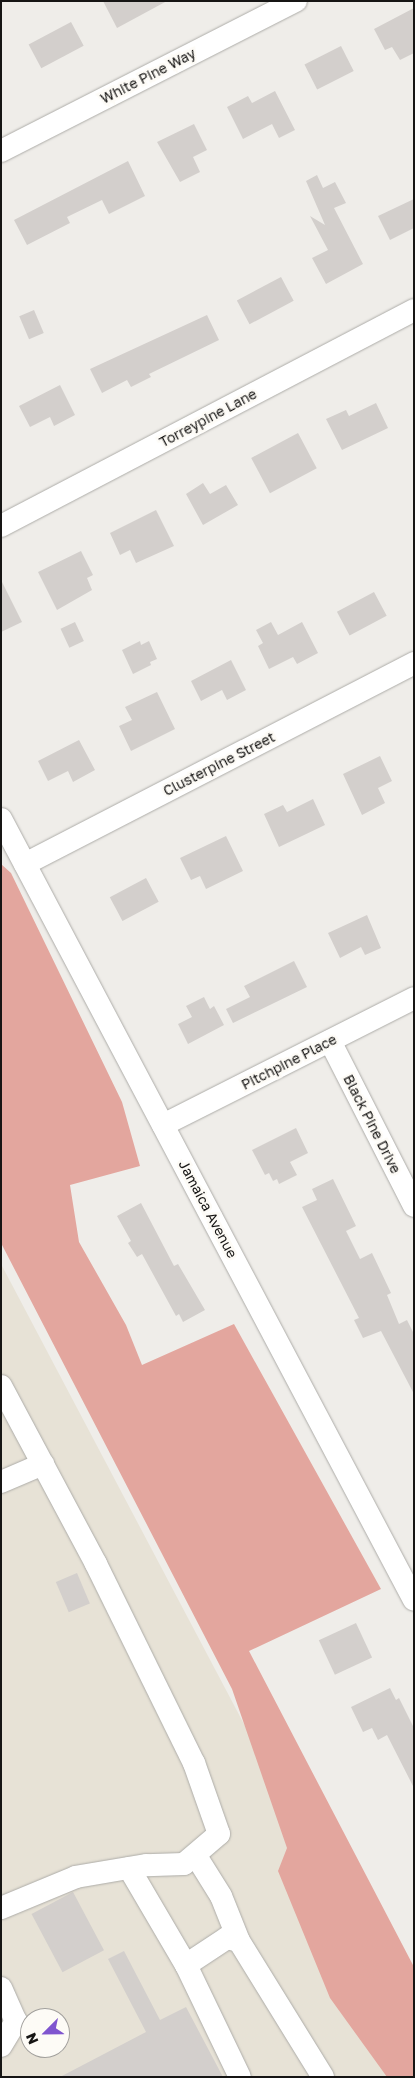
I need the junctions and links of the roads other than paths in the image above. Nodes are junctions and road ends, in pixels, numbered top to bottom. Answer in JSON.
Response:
{"nodes":[{"id":1,"x":296,"y":1,"type":"edge"},
{"id":2,"x":1,"y":151,"type":"edge"},
{"id":3,"x":414,"y":310,"type":"edge"},
{"id":4,"x":1,"y":526,"type":"edge"},
{"id":5,"x":414,"y":663,"type":"edge"},
{"id":6,"x":1,"y":819,"type":"edge"},
{"id":7,"x":25,"y":864,"type":"junction"},
{"id":8,"x":414,"y":998,"type":"edge"},
{"id":9,"x":330,"y":1041,"type":"junction"},
{"id":10,"x":163,"y":1125,"type":"junction"},
{"id":11,"x":414,"y":1206,"type":"edge"},
{"id":12,"x":1,"y":1386,"type":"edge"},
{"id":13,"x":43,"y":1464,"type":"junction"},
{"id":14,"x":1,"y":1482,"type":"edge"},
{"id":15,"x":414,"y":1600,"type":"edge"},
{"id":16,"x":196,"y":1856,"type":"junction"},
{"id":17,"x":130,"y":1868,"type":"junction"},
{"id":18,"x":1,"y":1908,"type":"edge"},
{"id":19,"x":239,"y":1941,"type":"junction"},
{"id":20,"x":186,"y":1965,"type":"junction"},
{"id":21,"x":1,"y":1988,"type":"edge"},
{"id":22,"x":1,"y":2046,"type":"edge"},
{"id":23,"x":240,"y":2077,"type":"edge"},
{"id":24,"x":324,"y":2077,"type":"edge"}],
"edges":[{"from":1,"to":2,"type":"street","name":"White Pine Way"},
{"from":3,"to":4,"type":"street","name":"Torreypine Lane"},
{"from":5,"to":7,"type":"street","name":"Clusterpine Street"},
{"from":6,"to":7,"type":"street","name":"Jamaica Avenue"},
{"from":7,"to":10,"type":"street","name":"Jamaica Avenue"},
{"from":8,"to":9,"type":"street","name":"Pitchpine Place"},
{"from":9,"to":10,"type":"street","name":"Pitchpine Place"},
{"from":9,"to":11,"type":"street","name":"Black Pine Drive"},
{"from":10,"to":15,"type":"street","name":"Jamaica Avenue"},
{"from":12,"to":13,"type":"street"},
{"from":13,"to":14,"type":"street"},
{"from":13,"to":16,"type":"street"},
{"from":16,"to":17,"type":"street"},
{"from":16,"to":19,"type":"street"},
{"from":17,"to":18,"type":"street"},
{"from":17,"to":20,"type":"street"},
{"from":19,"to":20,"type":"street"},
{"from":19,"to":24,"type":"street"},
{"from":20,"to":23,"type":"street"},
{"from":21,"to":22,"type":"street"}]}
